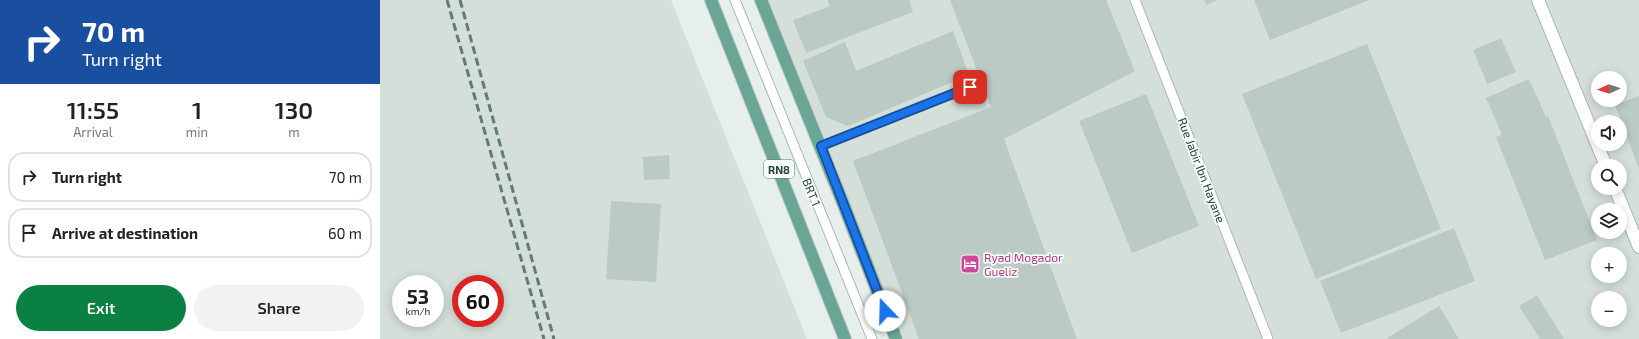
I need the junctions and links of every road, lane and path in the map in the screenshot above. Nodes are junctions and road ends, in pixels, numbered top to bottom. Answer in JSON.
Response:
{"nodes":[{"id":1,"x":711,"y":0,"type":"edge"},
{"id":2,"x":735,"y":0,"type":"edge"},
{"id":3,"x":761,"y":0,"type":"edge"},
{"id":4,"x":1135,"y":0,"type":"edge"},
{"id":5,"x":1538,"y":0,"type":"edge"},
{"id":6,"x":970,"y":87,"type":"dead end"},
{"id":7,"x":821,"y":146,"type":"junction"},
{"id":8,"x":1603,"y":159,"type":"edge"},
{"id":9,"x":1618,"y":195,"type":"edge"},
{"id":10,"x":1639,"y":247,"type":"edge"},
{"id":11,"x":845,"y":339,"type":"edge"},
{"id":12,"x":872,"y":339,"type":"edge"},
{"id":13,"x":896,"y":339,"type":"edge"},
{"id":14,"x":1268,"y":339,"type":"edge"}],
"edges":[{"from":1,"to":11,"type":"main road","number":"RN8"},
{"from":2,"to":12,"type":"lane","name":"BRT 1"},
{"from":3,"to":7,"type":"main road"},
{"from":4,"to":14,"type":"lane","name":"Rue Jabir Ibn Hayane"},
{"from":5,"to":8,"type":"street"},
{"from":6,"to":7,"type":"lane"},
{"from":7,"to":13,"type":"main road"},
{"from":9,"to":10,"type":"street"}]}
